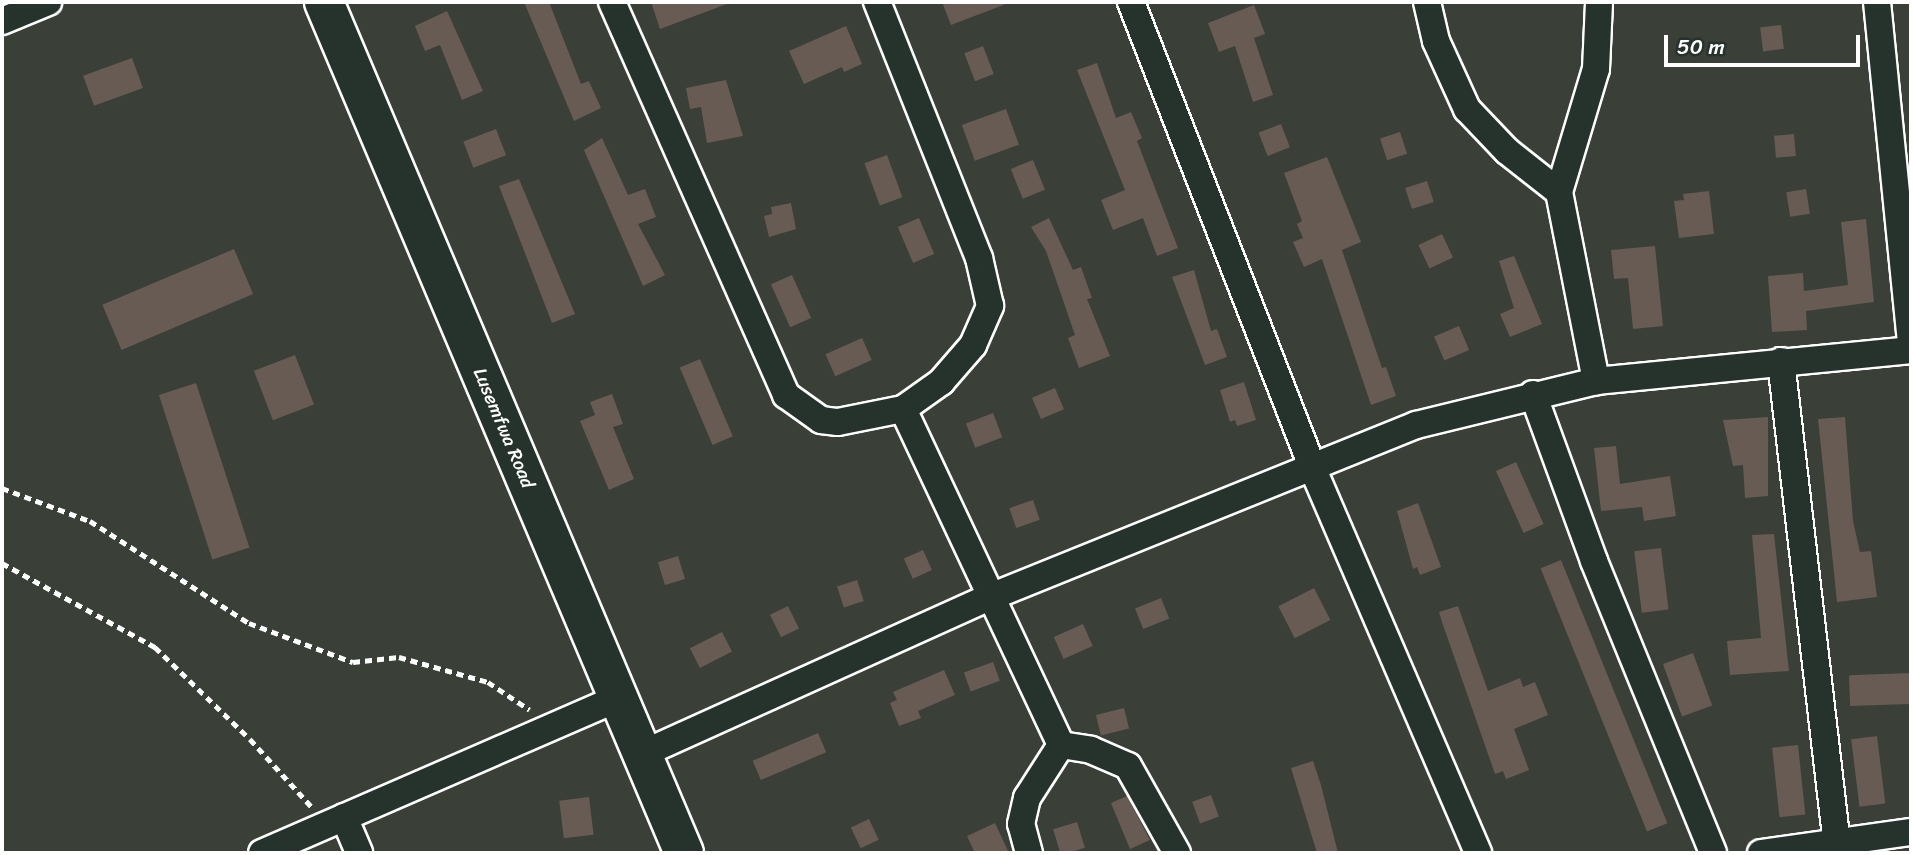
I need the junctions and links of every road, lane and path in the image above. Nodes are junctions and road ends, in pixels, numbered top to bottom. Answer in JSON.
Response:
{"nodes":[{"id":1,"x":48,"y":2,"type":"edge"},
{"id":2,"x":324,"y":2,"type":"edge"},
{"id":3,"x":612,"y":2,"type":"edge"},
{"id":4,"x":877,"y":2,"type":"edge"},
{"id":5,"x":1131,"y":2,"type":"edge"},
{"id":6,"x":1427,"y":2,"type":"edge"},
{"id":7,"x":1599,"y":2,"type":"edge"},
{"id":8,"x":1877,"y":2,"type":"edge"},
{"id":9,"x":13,"y":12,"type":"edge"},
{"id":10,"x":1559,"y":192,"type":"junction"},
{"id":11,"x":1911,"y":340,"type":"edge"},
{"id":12,"x":1911,"y":350,"type":"edge"},
{"id":13,"x":1781,"y":361,"type":"junction"},
{"id":14,"x":1595,"y":381,"type":"junction"},
{"id":15,"x":1533,"y":394,"type":"junction"},
{"id":16,"x":903,"y":409,"type":"junction"},
{"id":17,"x":1312,"y":467,"type":"junction"},
{"id":18,"x":2,"y":488,"type":"edge"},
{"id":19,"x":2,"y":563,"type":"edge"},
{"id":20,"x":988,"y":598,"type":"junction"},
{"id":21,"x":618,"y":698,"type":"junction"},
{"id":22,"x":553,"y":726,"type":"junction"},
{"id":23,"x":1061,"y":745,"type":"junction"},
{"id":24,"x":642,"y":754,"type":"junction"},
{"id":25,"x":333,"y":822,"type":"junction"},
{"id":26,"x":1911,"y":832,"type":"edge"},
{"id":27,"x":1838,"y":848,"type":"edge"},
{"id":28,"x":262,"y":853,"type":"edge"},
{"id":29,"x":359,"y":853,"type":"edge"},
{"id":30,"x":684,"y":853,"type":"edge"},
{"id":31,"x":1029,"y":853,"type":"edge"},
{"id":32,"x":1177,"y":853,"type":"edge"},
{"id":33,"x":1478,"y":853,"type":"edge"},
{"id":34,"x":1713,"y":853,"type":"edge"},
{"id":35,"x":1761,"y":853,"type":"edge"}],
"edges":[{"from":1,"to":9,"type":"street"},
{"from":2,"to":21,"type":"street","name":"Lusemfwa Road"},
{"from":3,"to":16,"type":"street"},
{"from":4,"to":16,"type":"street"},
{"from":5,"to":17,"type":"street"},
{"from":6,"to":10,"type":"street"},
{"from":7,"to":10,"type":"street"},
{"from":8,"to":11,"type":"street"},
{"from":10,"to":14,"type":"street"},
{"from":12,"to":13,"type":"street"},
{"from":13,"to":14,"type":"street"},
{"from":13,"to":27,"type":"street"},
{"from":14,"to":15,"type":"street"},
{"from":15,"to":17,"type":"street"},
{"from":15,"to":34,"type":"street"},
{"from":16,"to":20,"type":"street"},
{"from":17,"to":20,"type":"street"},
{"from":17,"to":33,"type":"street"},
{"from":18,"to":22,"type":"path"},
{"from":19,"to":25,"type":"path"},
{"from":20,"to":23,"type":"street"},
{"from":20,"to":24,"type":"street"},
{"from":21,"to":22,"type":"street"},
{"from":21,"to":24,"type":"street","name":"Lusemfwa Road"},
{"from":22,"to":25,"type":"street"},
{"from":23,"to":31,"type":"street"},
{"from":23,"to":32,"type":"street"},
{"from":24,"to":30,"type":"street","name":"Lusemfwa Road"},
{"from":25,"to":28,"type":"street"},
{"from":25,"to":29,"type":"street"},
{"from":26,"to":27,"type":"street"},
{"from":27,"to":35,"type":"street"}]}
